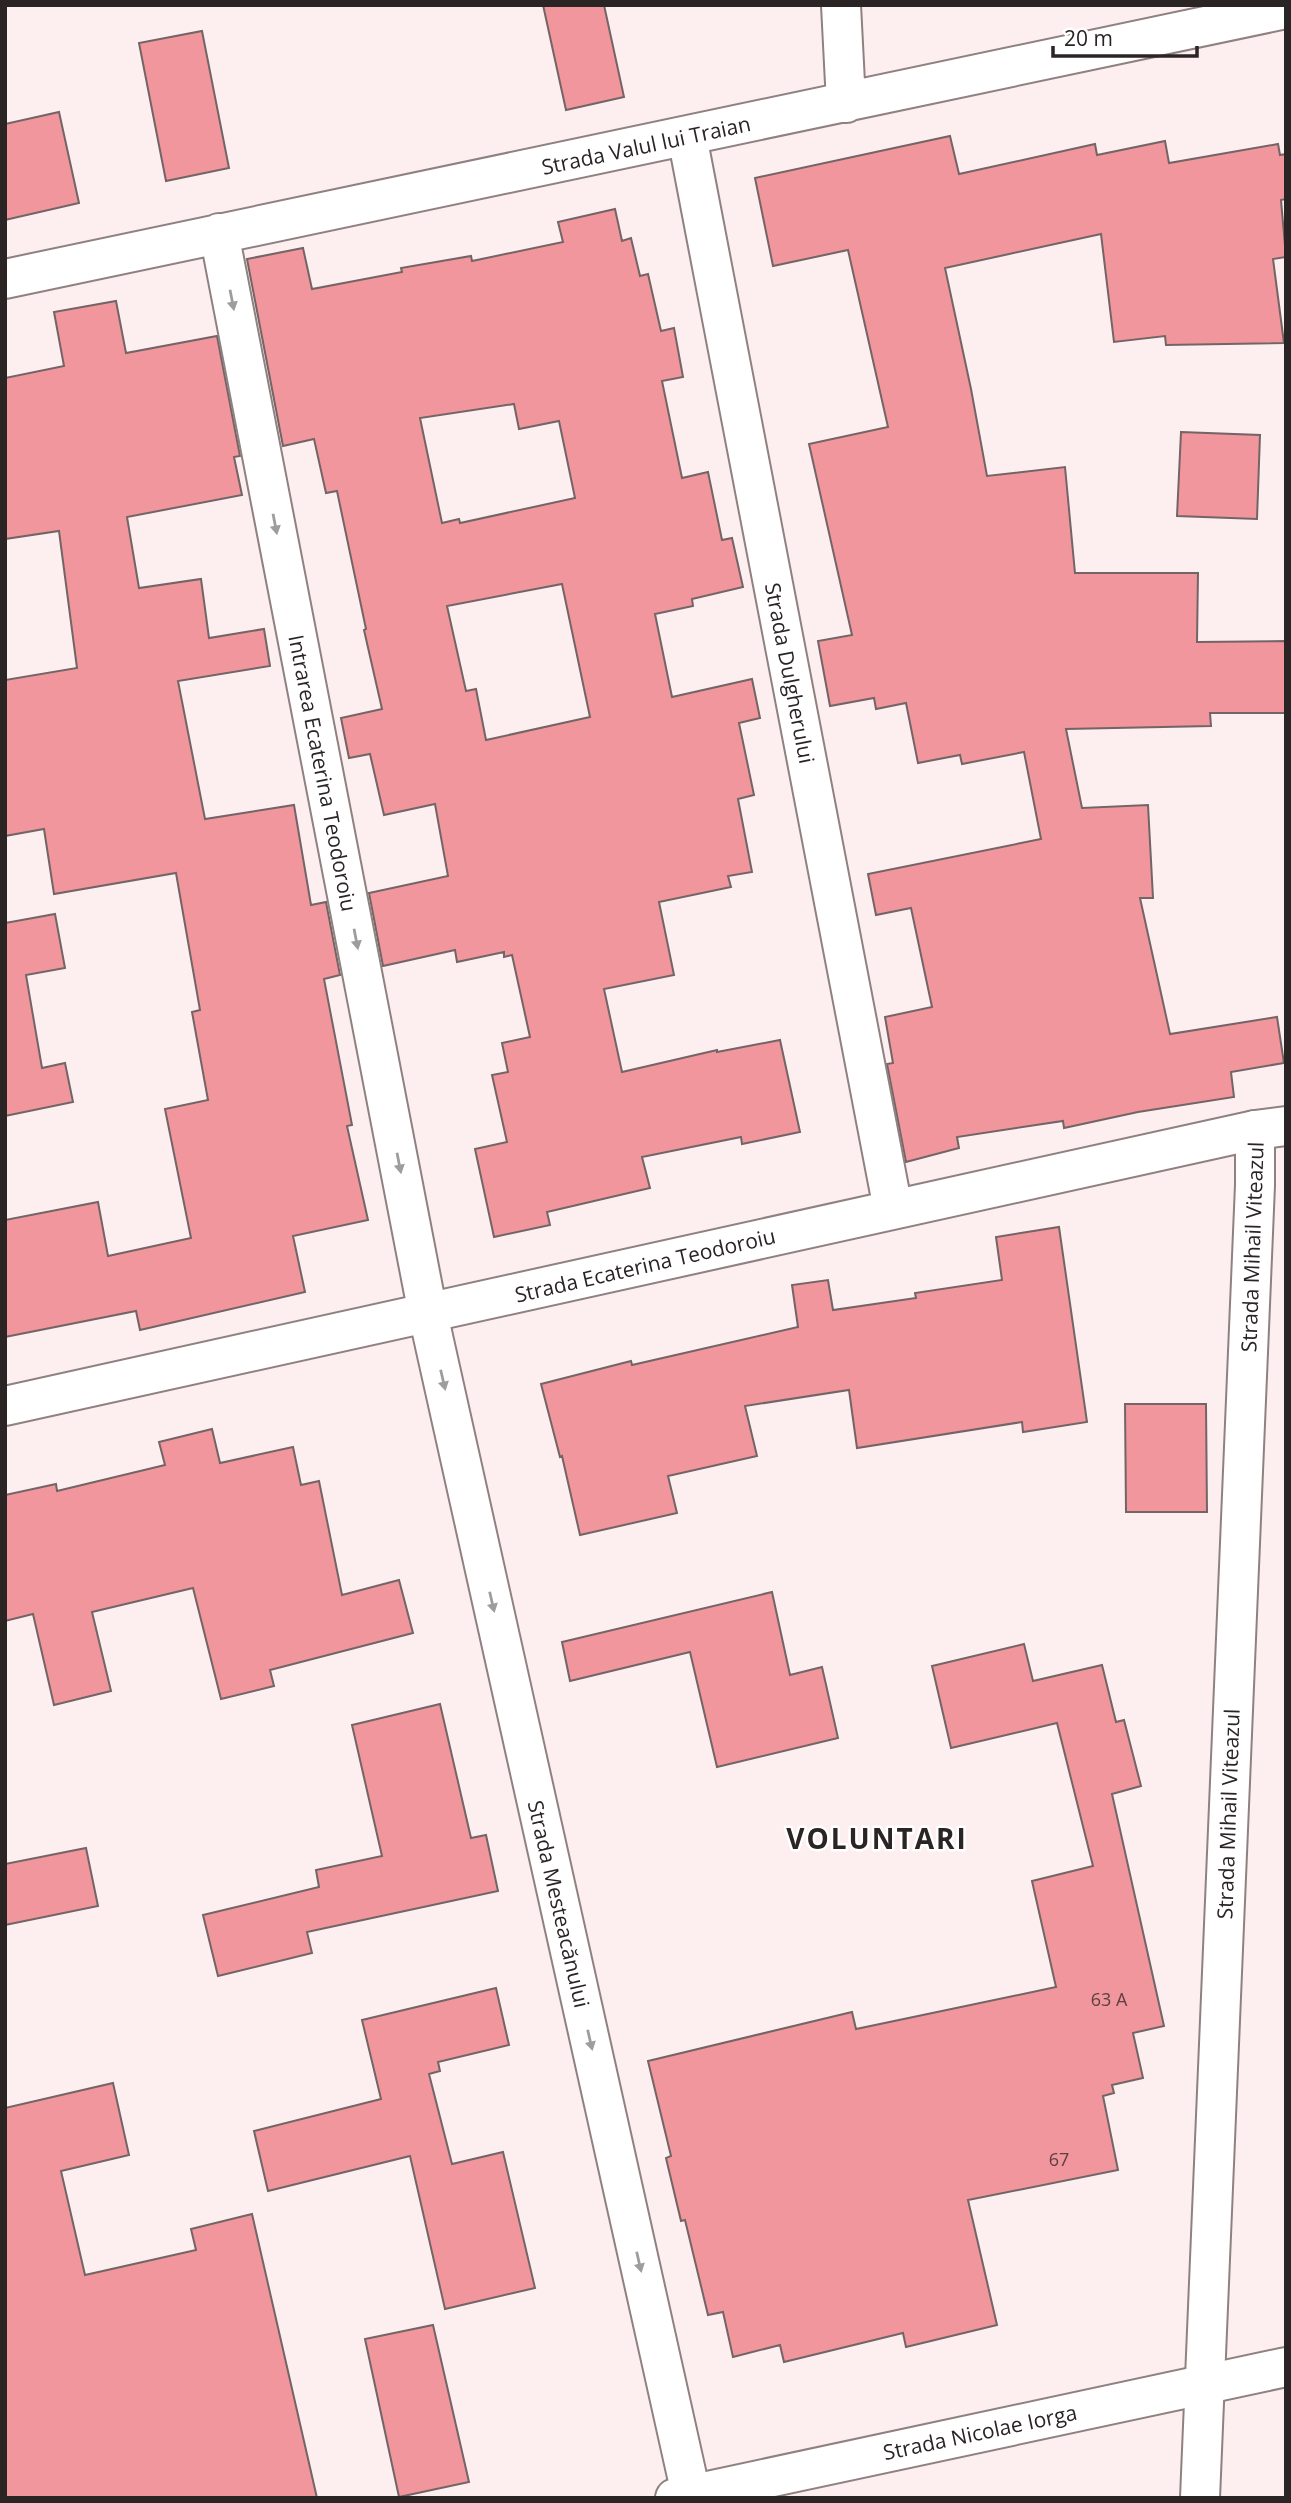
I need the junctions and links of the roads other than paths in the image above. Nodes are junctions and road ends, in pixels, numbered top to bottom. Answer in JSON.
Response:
{"nodes":[{"id":1,"x":841,"y":5,"type":"edge"},
{"id":2,"x":1286,"y":9,"type":"edge"},
{"id":3,"x":846,"y":103,"type":"junction"},
{"id":4,"x":687,"y":136,"type":"junction"},
{"id":5,"x":219,"y":233,"type":"junction"},
{"id":6,"x":5,"y":279,"type":"edge"},
{"id":7,"x":1271,"y":1128,"type":"edge"},
{"id":8,"x":893,"y":1209,"type":"junction"},
{"id":9,"x":428,"y":1314,"type":"junction"},
{"id":10,"x":5,"y":1406,"type":"edge"},
{"id":11,"x":1286,"y":2367,"type":"edge"},
{"id":12,"x":1204,"y":2385,"type":"junction"},
{"id":13,"x":683,"y":2496,"type":"edge"},
{"id":14,"x":1200,"y":2498,"type":"edge"}],
"edges":[{"from":1,"to":3,"type":"street"},
{"from":2,"to":3,"type":"street","name":"Strada Valul lui Traian"},
{"from":3,"to":4,"type":"street","name":"Strada Valul lui Traian"},
{"from":4,"to":5,"type":"street","name":"Strada Valul lui Traian"},
{"from":4,"to":8,"type":"street","name":"Strada Dulgherului"},
{"from":5,"to":6,"type":"street","name":"Strada Valul lui Traian"},
{"from":5,"to":9,"type":"street","name":"Intrarea Ecaterina Teodoroiu","one_way":true},
{"from":7,"to":8,"type":"street","name":"Strada Ecaterina Teodoroiu"},
{"from":7,"to":12,"type":"street","name":"Strada Mihail Viteazul"},
{"from":8,"to":9,"type":"street","name":"Strada Ecaterina Teodoroiu"},
{"from":9,"to":10,"type":"street","name":"Strada Ecaterina Teodoroiu"},
{"from":9,"to":13,"type":"street","name":"Strada Mesteacănului","one_way":true},
{"from":11,"to":12,"type":"street","name":"Strada Nicolae Iorga"},
{"from":12,"to":13,"type":"street","name":"Strada Nicolae Iorga"},
{"from":12,"to":14,"type":"street","name":"Strada Mihail Viteazul"}]}
